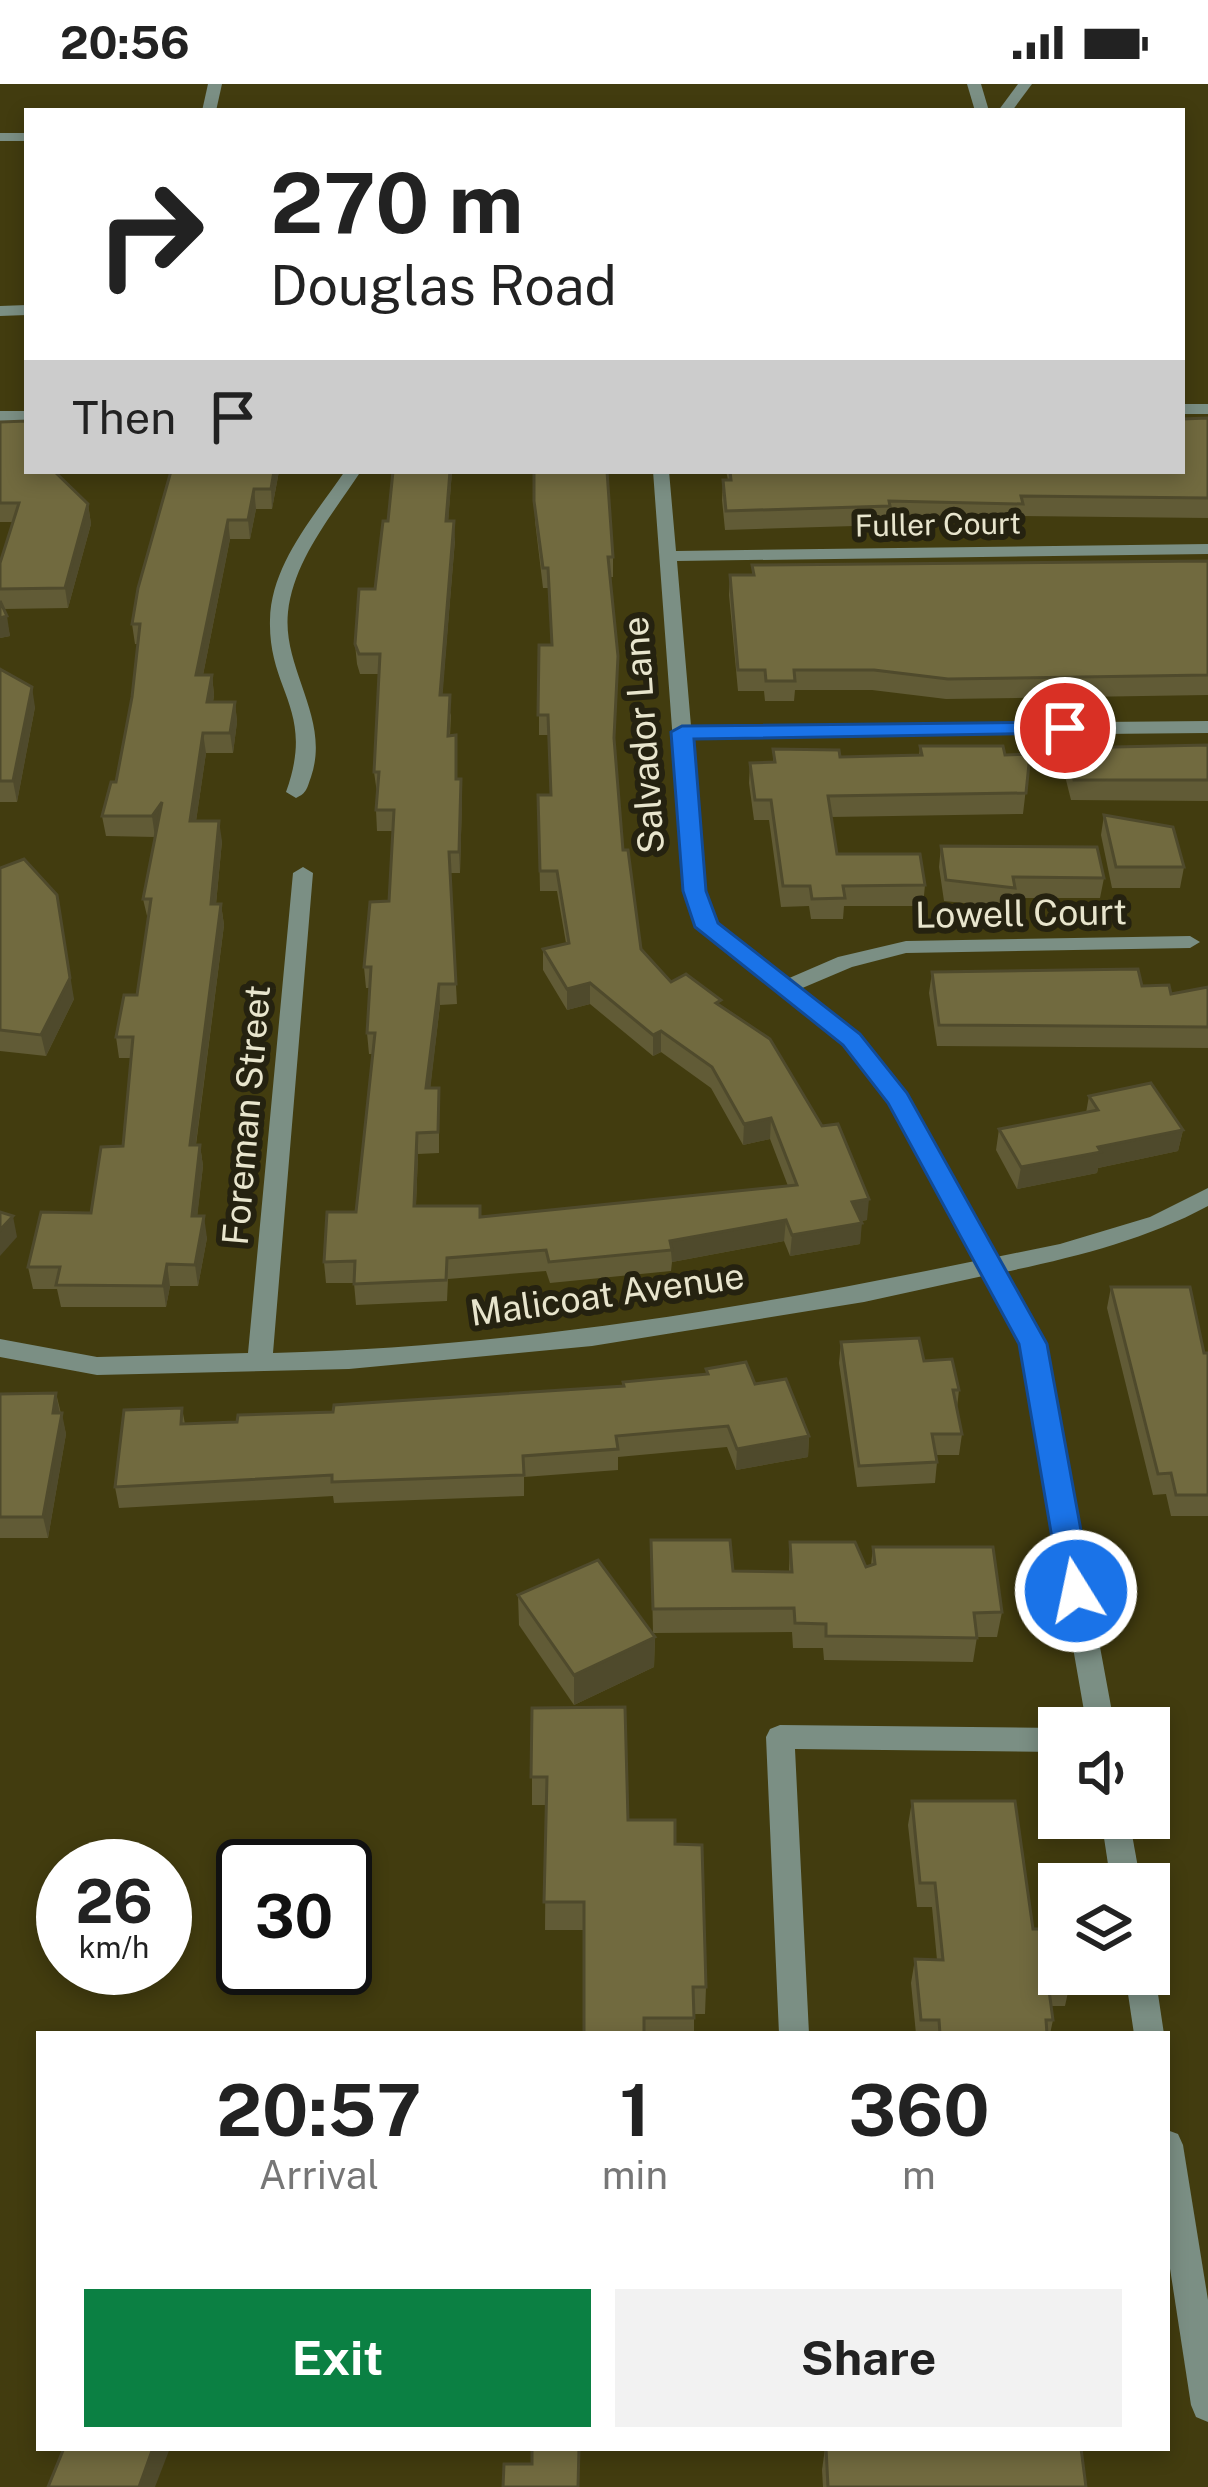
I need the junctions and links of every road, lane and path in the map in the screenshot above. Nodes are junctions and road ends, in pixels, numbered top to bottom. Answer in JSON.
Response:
{"nodes":[{"id":1,"x":351,"y":474,"type":"edge"},
{"id":2,"x":661,"y":474,"type":"edge"},
{"id":3,"x":1208,"y":549,"type":"edge"},
{"id":4,"x":668,"y":556,"type":"junction"},
{"id":5,"x":1208,"y":727,"type":"edge"},
{"id":6,"x":682,"y":732,"type":"junction"},
{"id":7,"x":296,"y":792,"type":"dead end"},
{"id":8,"x":303,"y":873,"type":"dead end"},
{"id":9,"x":1190,"y":942,"type":"dead end"},
{"id":10,"x":789,"y":986,"type":"junction"},
{"id":11,"x":1208,"y":1196,"type":"edge"},
{"id":12,"x":990,"y":1267,"type":"junction"},
{"id":13,"x":0,"y":1348,"type":"edge"},
{"id":14,"x":260,"y":1362,"type":"junction"},
{"id":15,"x":1097,"y":1707,"type":"edge"},
{"id":16,"x":1038,"y":1740,"type":"edge"},
{"id":17,"x":1143,"y":1995,"type":"edge"},
{"id":18,"x":794,"y":2031,"type":"edge"},
{"id":19,"x":1149,"y":2031,"type":"edge"},
{"id":20,"x":1170,"y":2164,"type":"edge"},
{"id":21,"x":1208,"y":2405,"type":"edge"}],
"edges":[{"from":1,"to":7,"type":"street"},
{"from":2,"to":4,"type":"street","name":"Salvador Lane"},
{"from":3,"to":4,"type":"street","name":"Fuller Court"},
{"from":4,"to":6,"type":"street","name":"Salvador Lane"},
{"from":5,"to":6,"type":"street"},
{"from":6,"to":10,"type":"street","name":"Salvador Lane"},
{"from":8,"to":14,"type":"street","name":"Foreman Street"},
{"from":9,"to":10,"type":"street","name":"Lowell Court"},
{"from":10,"to":12,"type":"street","name":"Salvador Lane"},
{"from":11,"to":12,"type":"street","name":"Malicoat Avenue"},
{"from":12,"to":14,"type":"street","name":"Malicoat Avenue"},
{"from":12,"to":15,"type":"street","name":"Salvador Lane"},
{"from":13,"to":14,"type":"street","name":"Malicoat Avenue"},
{"from":16,"to":18,"type":"street"},
{"from":17,"to":19,"type":"street"},
{"from":20,"to":21,"type":"street"}]}
